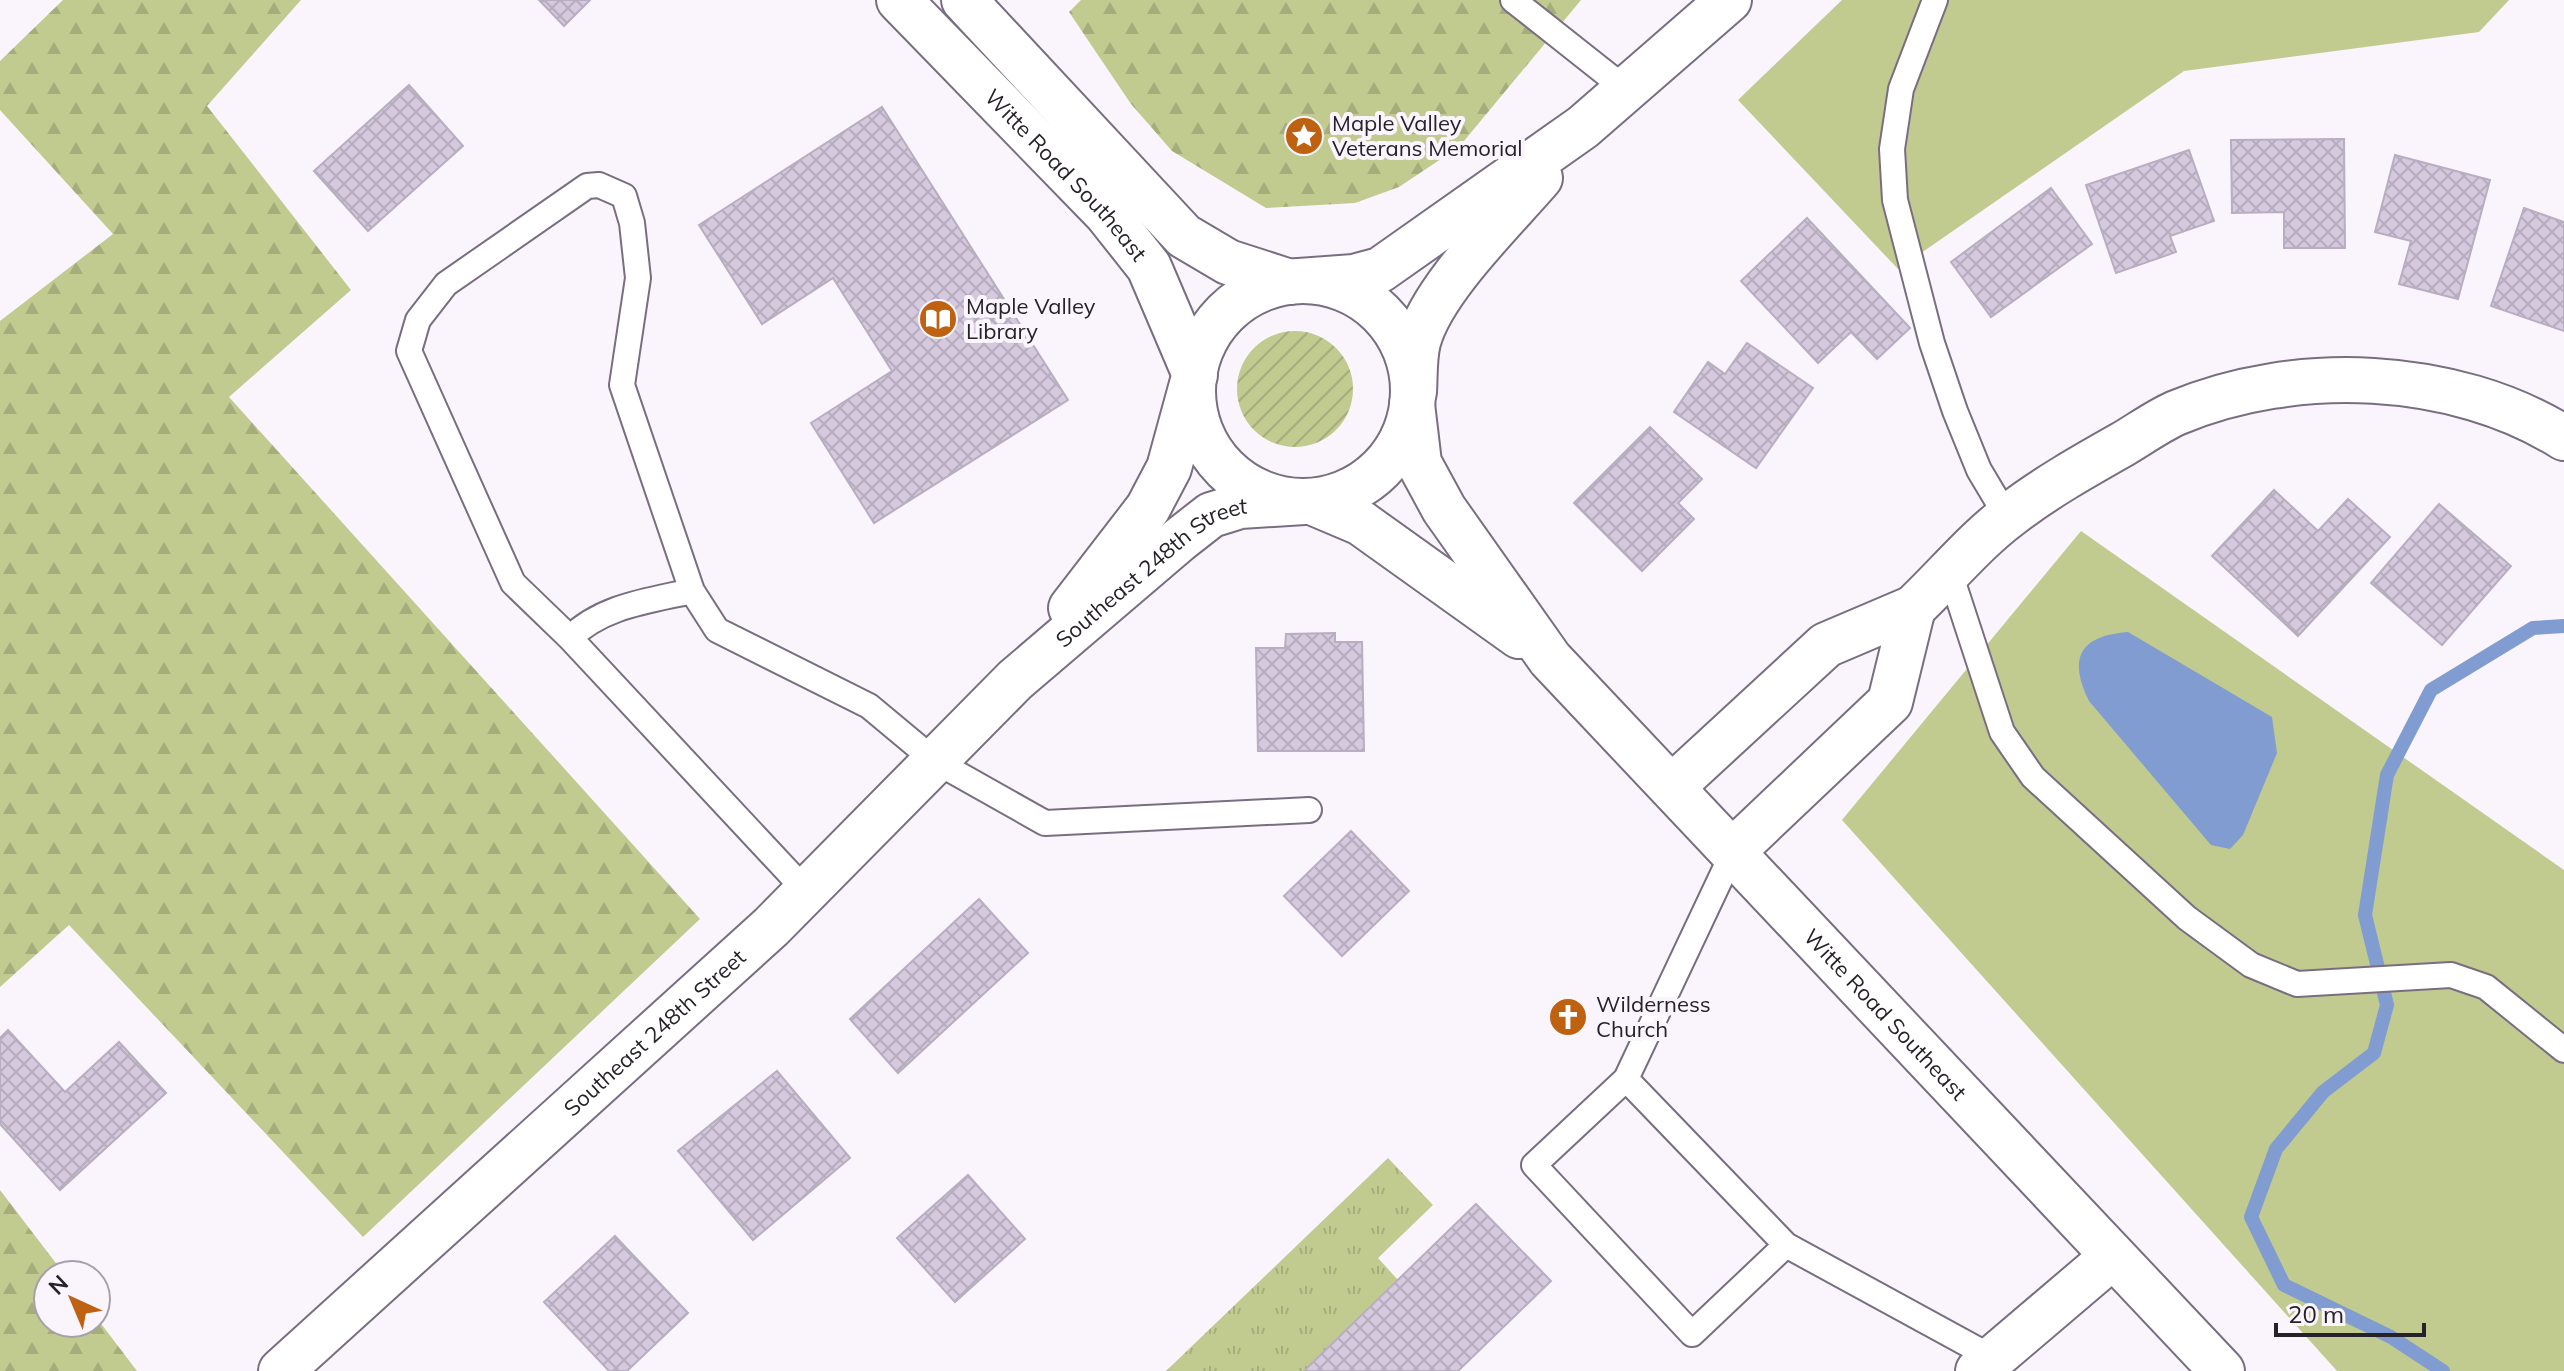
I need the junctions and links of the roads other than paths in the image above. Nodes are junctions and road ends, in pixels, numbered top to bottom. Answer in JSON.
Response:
{"nodes":[{"id":1,"x":899,"y":0,"type":"edge"},
{"id":2,"x":964,"y":0,"type":"edge"},
{"id":3,"x":1513,"y":0,"type":"edge"},
{"id":4,"x":1729,"y":0,"type":"edge"},
{"id":5,"x":1935,"y":0,"type":"edge"},
{"id":6,"x":1628,"y":91,"type":"junction"},
{"id":7,"x":1583,"y":127,"type":"junction"},
{"id":8,"x":1294,"y":282,"type":"junction"},
{"id":9,"x":1194,"y":380,"type":"junction"},
{"id":10,"x":1413,"y":398,"type":"junction"},
{"id":11,"x":2564,"y":438,"type":"edge"},
{"id":12,"x":1306,"y":501,"type":"junction"},
{"id":13,"x":2007,"y":517,"type":"junction"},
{"id":14,"x":1950,"y":573,"type":"junction"},
{"id":15,"x":692,"y":591,"type":"junction"},
{"id":16,"x":1913,"y":608,"type":"junction"},
{"id":17,"x":570,"y":638,"type":"junction"},
{"id":18,"x":1550,"y":659,"type":"junction"},
{"id":19,"x":1015,"y":680,"type":"junction"},
{"id":20,"x":935,"y":761,"type":"junction"},
{"id":21,"x":1673,"y":786,"type":"junction"},
{"id":22,"x":1309,"y":810,"type":"dead end"},
{"id":23,"x":1734,"y":850,"type":"junction"},
{"id":24,"x":807,"y":892,"type":"junction"},
{"id":25,"x":2564,"y":1050,"type":"edge"},
{"id":26,"x":1626,"y":1079,"type":"junction"},
{"id":27,"x":1786,"y":1245,"type":"junction"},
{"id":28,"x":2112,"y":1257,"type":"junction"},
{"id":29,"x":1985,"y":1364,"type":"edge"},
{"id":30,"x":281,"y":1371,"type":"edge"},
{"id":31,"x":2222,"y":1371,"type":"edge"}],
"edges":[{"from":1,"to":9,"type":"street","name":"Witte Road Southeast"},
{"from":2,"to":8,"type":"street","name":"Witte Road Southeast"},
{"from":3,"to":6,"type":"lane"},
{"from":4,"to":6,"type":"street"},
{"from":5,"to":13,"type":"lane"},
{"from":6,"to":7,"type":"street"},
{"from":7,"to":8,"type":"street"},
{"from":7,"to":10,"type":"street"},
{"from":8,"to":9,"type":"street"},
{"from":8,"to":10,"type":"street"},
{"from":9,"to":12,"type":"street"},
{"from":9,"to":19,"type":"street","name":"Southeast 248th Street"},
{"from":10,"to":12,"type":"street"},
{"from":10,"to":18,"type":"street","name":"Witte Road Southeast"},
{"from":11,"to":13,"type":"street"},
{"from":12,"to":18,"type":"street","name":"Witte Road Southeast"},
{"from":12,"to":19,"type":"street","name":"Southeast 248th Street"},
{"from":13,"to":14,"type":"street"},
{"from":14,"to":16,"type":"street"},
{"from":14,"to":25,"type":"lane"},
{"from":15,"to":17,"type":"lane"},
{"from":15,"to":17,"type":"lane"},
{"from":15,"to":20,"type":"lane"},
{"from":16,"to":21,"type":"street"},
{"from":16,"to":23,"type":"street"},
{"from":17,"to":24,"type":"lane"},
{"from":18,"to":21,"type":"street","name":"Witte Road Southeast"},
{"from":19,"to":20,"type":"street","name":"Southeast 248th Street"},
{"from":20,"to":22,"type":"lane"},
{"from":20,"to":24,"type":"street","name":"Southeast 248th Street"},
{"from":21,"to":23,"type":"street","name":"Witte Road Southeast"},
{"from":23,"to":26,"type":"lane"},
{"from":23,"to":28,"type":"street","name":"Witte Road Southeast"},
{"from":24,"to":30,"type":"street","name":"Southeast 248th Street"},
{"from":26,"to":27,"type":"lane"},
{"from":26,"to":27,"type":"lane"},
{"from":27,"to":29,"type":"lane"},
{"from":28,"to":29,"type":"street"},
{"from":28,"to":31,"type":"street","name":"Witte Road Southeast"}]}
